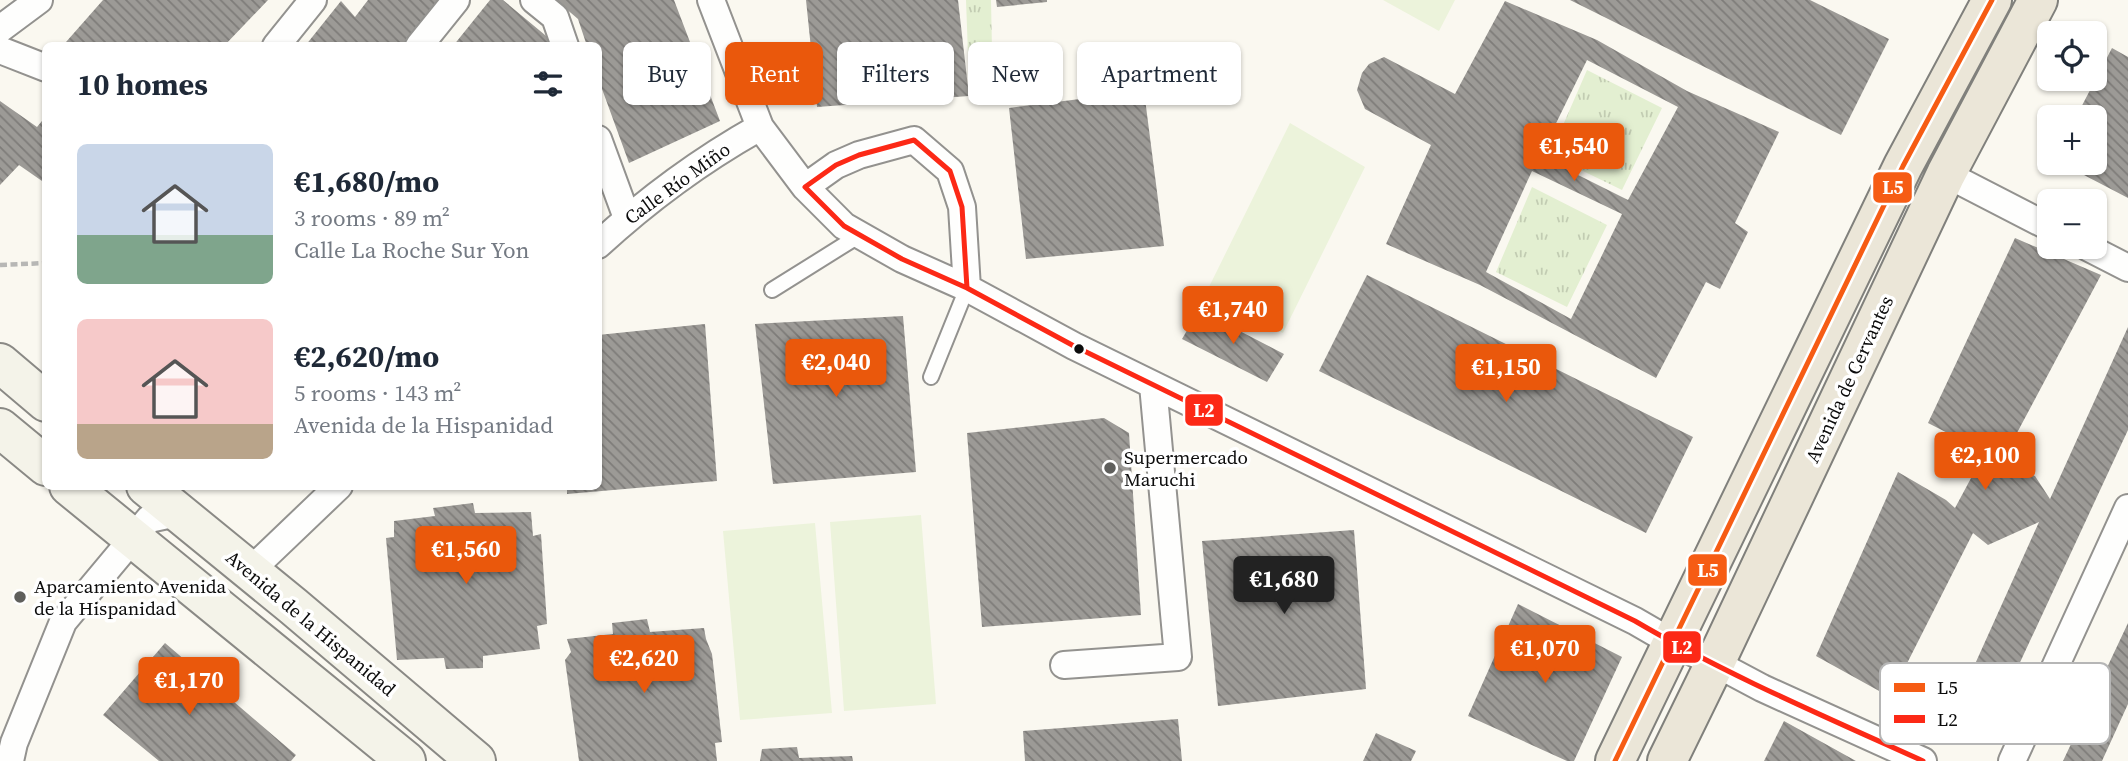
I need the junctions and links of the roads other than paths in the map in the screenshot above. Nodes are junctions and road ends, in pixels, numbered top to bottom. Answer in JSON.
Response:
{"nodes":[{"id":1,"x":39,"y":0,"type":"edge"},
{"id":2,"x":313,"y":0,"type":"edge"},
{"id":3,"x":456,"y":0,"type":"edge"},
{"id":4,"x":534,"y":0,"type":"edge"},
{"id":5,"x":711,"y":0,"type":"edge"},
{"id":6,"x":1992,"y":0,"type":"edge"},
{"id":7,"x":2038,"y":0,"type":"edge"},
{"id":8,"x":0,"y":29,"type":"edge"},
{"id":9,"x":279,"y":42,"type":"edge"},
{"id":10,"x":422,"y":42,"type":"edge"},
{"id":11,"x":564,"y":42,"type":"edge"},
{"id":12,"x":0,"y":50,"type":"edge"},
{"id":13,"x":42,"y":66,"type":"edge"},
{"id":14,"x":760,"y":127,"type":"junction"},
{"id":15,"x":602,"y":162,"type":"edge"},
{"id":16,"x":1946,"y":174,"type":"junction"},
{"id":17,"x":606,"y":186,"type":"edge"},
{"id":18,"x":805,"y":187,"type":"junction"},
{"id":19,"x":627,"y":218,"type":"junction"},
{"id":20,"x":2037,"y":221,"type":"edge"},
{"id":21,"x":860,"y":234,"type":"junction"},
{"id":22,"x":602,"y":240,"type":"edge"},
{"id":23,"x":2107,"y":257,"type":"edge"},
{"id":24,"x":2128,"y":268,"type":"edge"},
{"id":25,"x":967,"y":288,"type":"junction"},
{"id":26,"x":772,"y":290,"type":"dead end"},
{"id":27,"x":0,"y":363,"type":"edge"},
{"id":28,"x":932,"y":377,"type":"dead end"},
{"id":29,"x":1153,"y":385,"type":"junction"},
{"id":30,"x":42,"y":399,"type":"edge"},
{"id":31,"x":0,"y":428,"type":"edge"},
{"id":32,"x":42,"y":464,"type":"edge"},
{"id":33,"x":74,"y":490,"type":"edge"},
{"id":34,"x":151,"y":490,"type":"edge"},
{"id":35,"x":335,"y":490,"type":"edge"},
{"id":36,"x":2128,"y":508,"type":"edge"},
{"id":37,"x":177,"y":513,"type":"junction"},
{"id":38,"x":132,"y":539,"type":"junction"},
{"id":39,"x":250,"y":571,"type":"junction"},
{"id":40,"x":1673,"y":643,"type":"junction"},
{"id":41,"x":1715,"y":663,"type":"junction"},
{"id":42,"x":2057,"y":663,"type":"edge"},
{"id":43,"x":1063,"y":665,"type":"dead end"},
{"id":44,"x":1880,"y":742,"type":"edge"},
{"id":45,"x":1886,"y":744,"type":"edge"},
{"id":46,"x":2020,"y":744,"type":"edge"},
{"id":47,"x":10,"y":761,"type":"edge"},
{"id":48,"x":406,"y":761,"type":"edge"},
{"id":49,"x":475,"y":761,"type":"edge"},
{"id":50,"x":1615,"y":761,"type":"edge"},
{"id":51,"x":1667,"y":761,"type":"edge"},
{"id":52,"x":1923,"y":761,"type":"edge"},
{"id":53,"x":2012,"y":761,"type":"edge"}],
"edges":[{"from":1,"to":8,"type":"street"},
{"from":2,"to":9,"type":"street"},
{"from":3,"to":10,"type":"street"},
{"from":4,"to":11,"type":"street"},
{"from":5,"to":14,"type":"street"},
{"from":6,"to":40,"type":"main road"},
{"from":7,"to":16,"type":"main road","name":"Avenida de Cervantes"},
{"from":12,"to":13,"type":"street"},
{"from":14,"to":18,"type":"street"},
{"from":14,"to":19,"type":"street","name":"Calle Río Miño"},
{"from":15,"to":17,"type":"street"},
{"from":16,"to":20,"type":"street"},
{"from":16,"to":41,"type":"main road","name":"Avenida de Cervantes"},
{"from":17,"to":19,"type":"street"},
{"from":18,"to":21,"type":"street"},
{"from":18,"to":25,"type":"street"},
{"from":19,"to":22,"type":"street","name":"Calle Río Miño"},
{"from":21,"to":25,"type":"street"},
{"from":21,"to":26,"type":"lane"},
{"from":23,"to":24,"type":"street"},
{"from":25,"to":28,"type":"lane"},
{"from":25,"to":29,"type":"street"},
{"from":27,"to":30,"type":"main road"},
{"from":29,"to":40,"type":"street"},
{"from":29,"to":43,"type":"street"},
{"from":31,"to":32,"type":"main road"},
{"from":33,"to":38,"type":"main road"},
{"from":34,"to":37,"type":"main road","name":"Avenida de la Hispanidad"},
{"from":35,"to":39,"type":"street"},
{"from":36,"to":42,"type":"street"},
{"from":37,"to":38,"type":"street"},
{"from":37,"to":39,"type":"main road","name":"Avenida de la Hispanidad"},
{"from":38,"to":47,"type":"street"},
{"from":38,"to":48,"type":"main road"},
{"from":39,"to":49,"type":"main road","name":"Avenida de la Hispanidad"},
{"from":40,"to":41,"type":"street"},
{"from":40,"to":50,"type":"main road"},
{"from":41,"to":44,"type":"street"},
{"from":41,"to":51,"type":"main road","name":"Avenida de Cervantes"},
{"from":45,"to":52,"type":"street"},
{"from":46,"to":53,"type":"street"}]}
